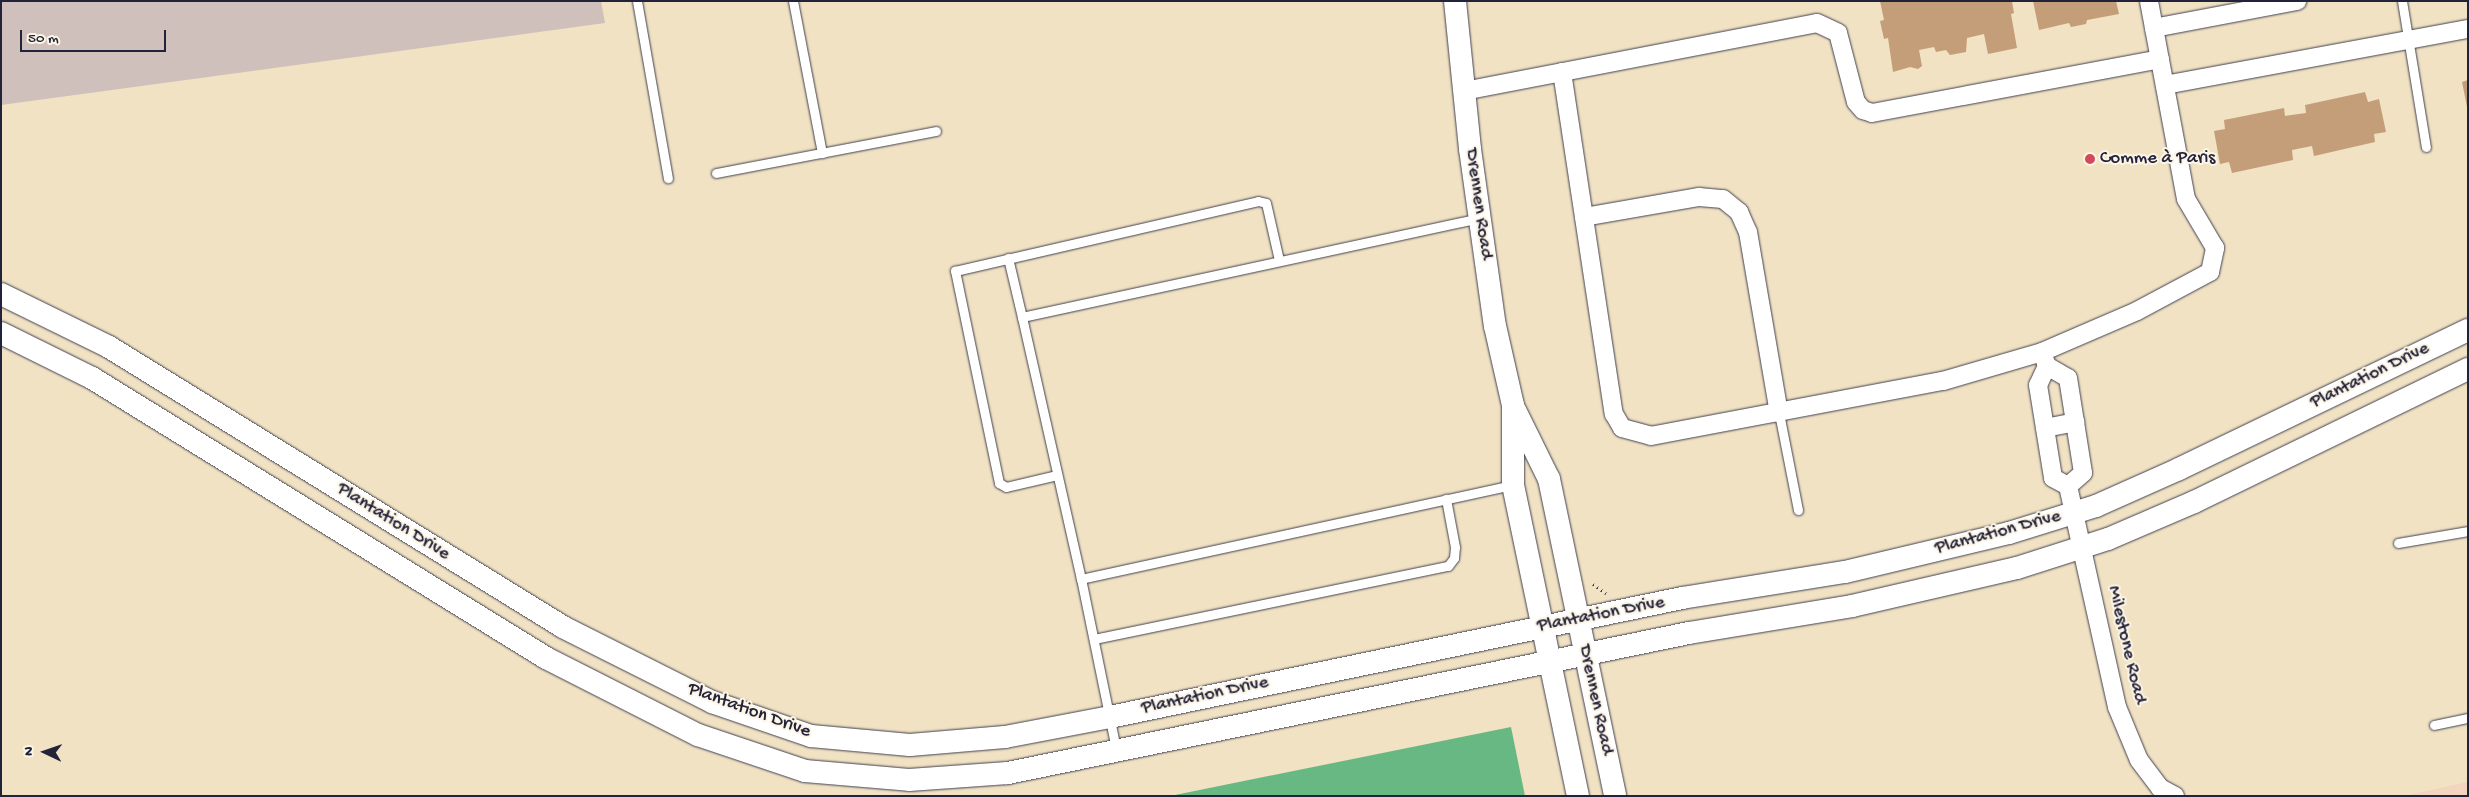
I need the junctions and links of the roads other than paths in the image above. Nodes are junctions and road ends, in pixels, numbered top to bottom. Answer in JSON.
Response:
{"nodes":[{"id":1,"x":637,"y":1,"type":"edge"},
{"id":2,"x":793,"y":1,"type":"edge"},
{"id":3,"x":1455,"y":1,"type":"edge"},
{"id":4,"x":2150,"y":1,"type":"edge"},
{"id":5,"x":2297,"y":1,"type":"edge"},
{"id":6,"x":2402,"y":1,"type":"edge"},
{"id":7,"x":2154,"y":28,"type":"junction"},
{"id":8,"x":2468,"y":29,"type":"edge"},
{"id":9,"x":2409,"y":40,"type":"junction"},
{"id":10,"x":2160,"y":59,"type":"junction"},
{"id":11,"x":1562,"y":72,"type":"junction"},
{"id":12,"x":2165,"y":85,"type":"junction"},
{"id":13,"x":1464,"y":92,"type":"junction"},
{"id":14,"x":936,"y":131,"type":"dead end"},
{"id":15,"x":2426,"y":147,"type":"dead end"},
{"id":16,"x":822,"y":153,"type":"junction"},
{"id":17,"x":716,"y":173,"type":"dead end"},
{"id":18,"x":668,"y":178,"type":"dead end"},
{"id":19,"x":1584,"y":217,"type":"junction"},
{"id":20,"x":1480,"y":218,"type":"junction"},
{"id":21,"x":1008,"y":258,"type":"junction"},
{"id":22,"x":1279,"y":260,"type":"junction"},
{"id":23,"x":1,"y":294,"type":"edge"},
{"id":24,"x":1022,"y":317,"type":"junction"},
{"id":25,"x":2468,"y":330,"type":"edge"},
{"id":26,"x":1,"y":333,"type":"edge"},
{"id":27,"x":2045,"y":359,"type":"junction"},
{"id":28,"x":2468,"y":368,"type":"edge"},
{"id":29,"x":1512,"y":405,"type":"junction"},
{"id":30,"x":1780,"y":413,"type":"junction"},
{"id":31,"x":2075,"y":422,"type":"junction"},
{"id":32,"x":2045,"y":428,"type":"junction"},
{"id":33,"x":1057,"y":475,"type":"junction"},
{"id":34,"x":1513,"y":485,"type":"junction"},
{"id":35,"x":2068,"y":486,"type":"junction"},
{"id":36,"x":1446,"y":499,"type":"junction"},
{"id":37,"x":1798,"y":510,"type":"dead end"},
{"id":38,"x":2072,"y":513,"type":"junction"},
{"id":39,"x":2468,"y":531,"type":"edge"},
{"id":40,"x":2398,"y":543,"type":"dead end"},
{"id":41,"x":2083,"y":547,"type":"junction"},
{"id":42,"x":1080,"y":579,"type":"junction"},
{"id":43,"x":1578,"y":619,"type":"junction"},
{"id":44,"x":1543,"y":626,"type":"junction"},
{"id":45,"x":1094,"y":639,"type":"junction"},
{"id":46,"x":1586,"y":654,"type":"junction"},
{"id":47,"x":1550,"y":661,"type":"junction"},
{"id":48,"x":1110,"y":717,"type":"junction"},
{"id":49,"x":2468,"y":718,"type":"edge"},
{"id":50,"x":2434,"y":725,"type":"dead end"},
{"id":51,"x":786,"y":727,"type":"junction"},
{"id":52,"x":1116,"y":749,"type":"junction"},
{"id":53,"x":780,"y":762,"type":"junction"},
{"id":54,"x":1578,"y":796,"type":"edge"},
{"id":55,"x":1615,"y":796,"type":"edge"},
{"id":56,"x":2175,"y":796,"type":"edge"}],
"edges":[{"from":1,"to":18,"type":"lane"},
{"from":2,"to":16,"type":"lane"},
{"from":3,"to":13,"type":"street","name":"Drennen Road"},
{"from":4,"to":7,"type":"street"},
{"from":5,"to":7,"type":"street"},
{"from":6,"to":9,"type":"lane"},
{"from":7,"to":10,"type":"street"},
{"from":8,"to":9,"type":"street"},
{"from":9,"to":12,"type":"street"},
{"from":9,"to":15,"type":"lane"},
{"from":10,"to":11,"type":"street"},
{"from":10,"to":12,"type":"street"},
{"from":11,"to":13,"type":"street"},
{"from":11,"to":19,"type":"street"},
{"from":12,"to":27,"type":"street"},
{"from":13,"to":20,"type":"street","name":"Drennen Road"},
{"from":14,"to":16,"type":"lane"},
{"from":16,"to":17,"type":"lane"},
{"from":19,"to":30,"type":"street"},
{"from":19,"to":30,"type":"street"},
{"from":20,"to":22,"type":"lane"},
{"from":20,"to":29,"type":"street","name":"Drennen Road"},
{"from":21,"to":22,"type":"lane"},
{"from":21,"to":24,"type":"lane"},
{"from":21,"to":33,"type":"lane"},
{"from":22,"to":24,"type":"lane"},
{"from":23,"to":51,"type":"street","name":"Plantation Drive"},
{"from":24,"to":33,"type":"lane"},
{"from":25,"to":38,"type":"street","name":"Plantation Drive"},
{"from":26,"to":53,"type":"street","name":"Plantation Drive"},
{"from":27,"to":30,"type":"street"},
{"from":27,"to":31,"type":"street"},
{"from":27,"to":32,"type":"street"},
{"from":28,"to":41,"type":"street","name":"Plantation Drive"},
{"from":29,"to":34,"type":"street","name":"Drennen Road"},
{"from":29,"to":43,"type":"street","name":"Drennen Road"},
{"from":30,"to":37,"type":"lane"},
{"from":31,"to":32,"type":"street"},
{"from":31,"to":35,"type":"street"},
{"from":32,"to":35,"type":"street"},
{"from":33,"to":42,"type":"lane"},
{"from":34,"to":36,"type":"lane"},
{"from":34,"to":44,"type":"street","name":"Drennen Road"},
{"from":35,"to":38,"type":"street","name":"Milestone Road"},
{"from":36,"to":42,"type":"lane"},
{"from":36,"to":45,"type":"lane"},
{"from":38,"to":41,"type":"street","name":"Milestone Road"},
{"from":38,"to":43,"type":"street","name":"Plantation Drive"},
{"from":39,"to":40,"type":"lane"},
{"from":41,"to":46,"type":"street","name":"Plantation Drive"},
{"from":41,"to":56,"type":"street","name":"Milestone Road"},
{"from":42,"to":45,"type":"lane"},
{"from":43,"to":44,"type":"street","name":"Plantation Drive"},
{"from":43,"to":46,"type":"street","name":"Drennen Road"},
{"from":44,"to":47,"type":"street","name":"Drennen Road"},
{"from":44,"to":48,"type":"street","name":"Plantation Drive"},
{"from":45,"to":48,"type":"lane"},
{"from":46,"to":47,"type":"street","name":"Plantation Drive"},
{"from":46,"to":55,"type":"street","name":"Drennen Road"},
{"from":47,"to":52,"type":"street","name":"Plantation Drive"},
{"from":47,"to":54,"type":"street","name":"Drennen Road"},
{"from":48,"to":51,"type":"street","name":"Plantation Drive"},
{"from":48,"to":52,"type":"lane"},
{"from":49,"to":50,"type":"lane"},
{"from":51,"to":53,"type":"street"},
{"from":52,"to":53,"type":"street","name":"Plantation Drive"}]}
